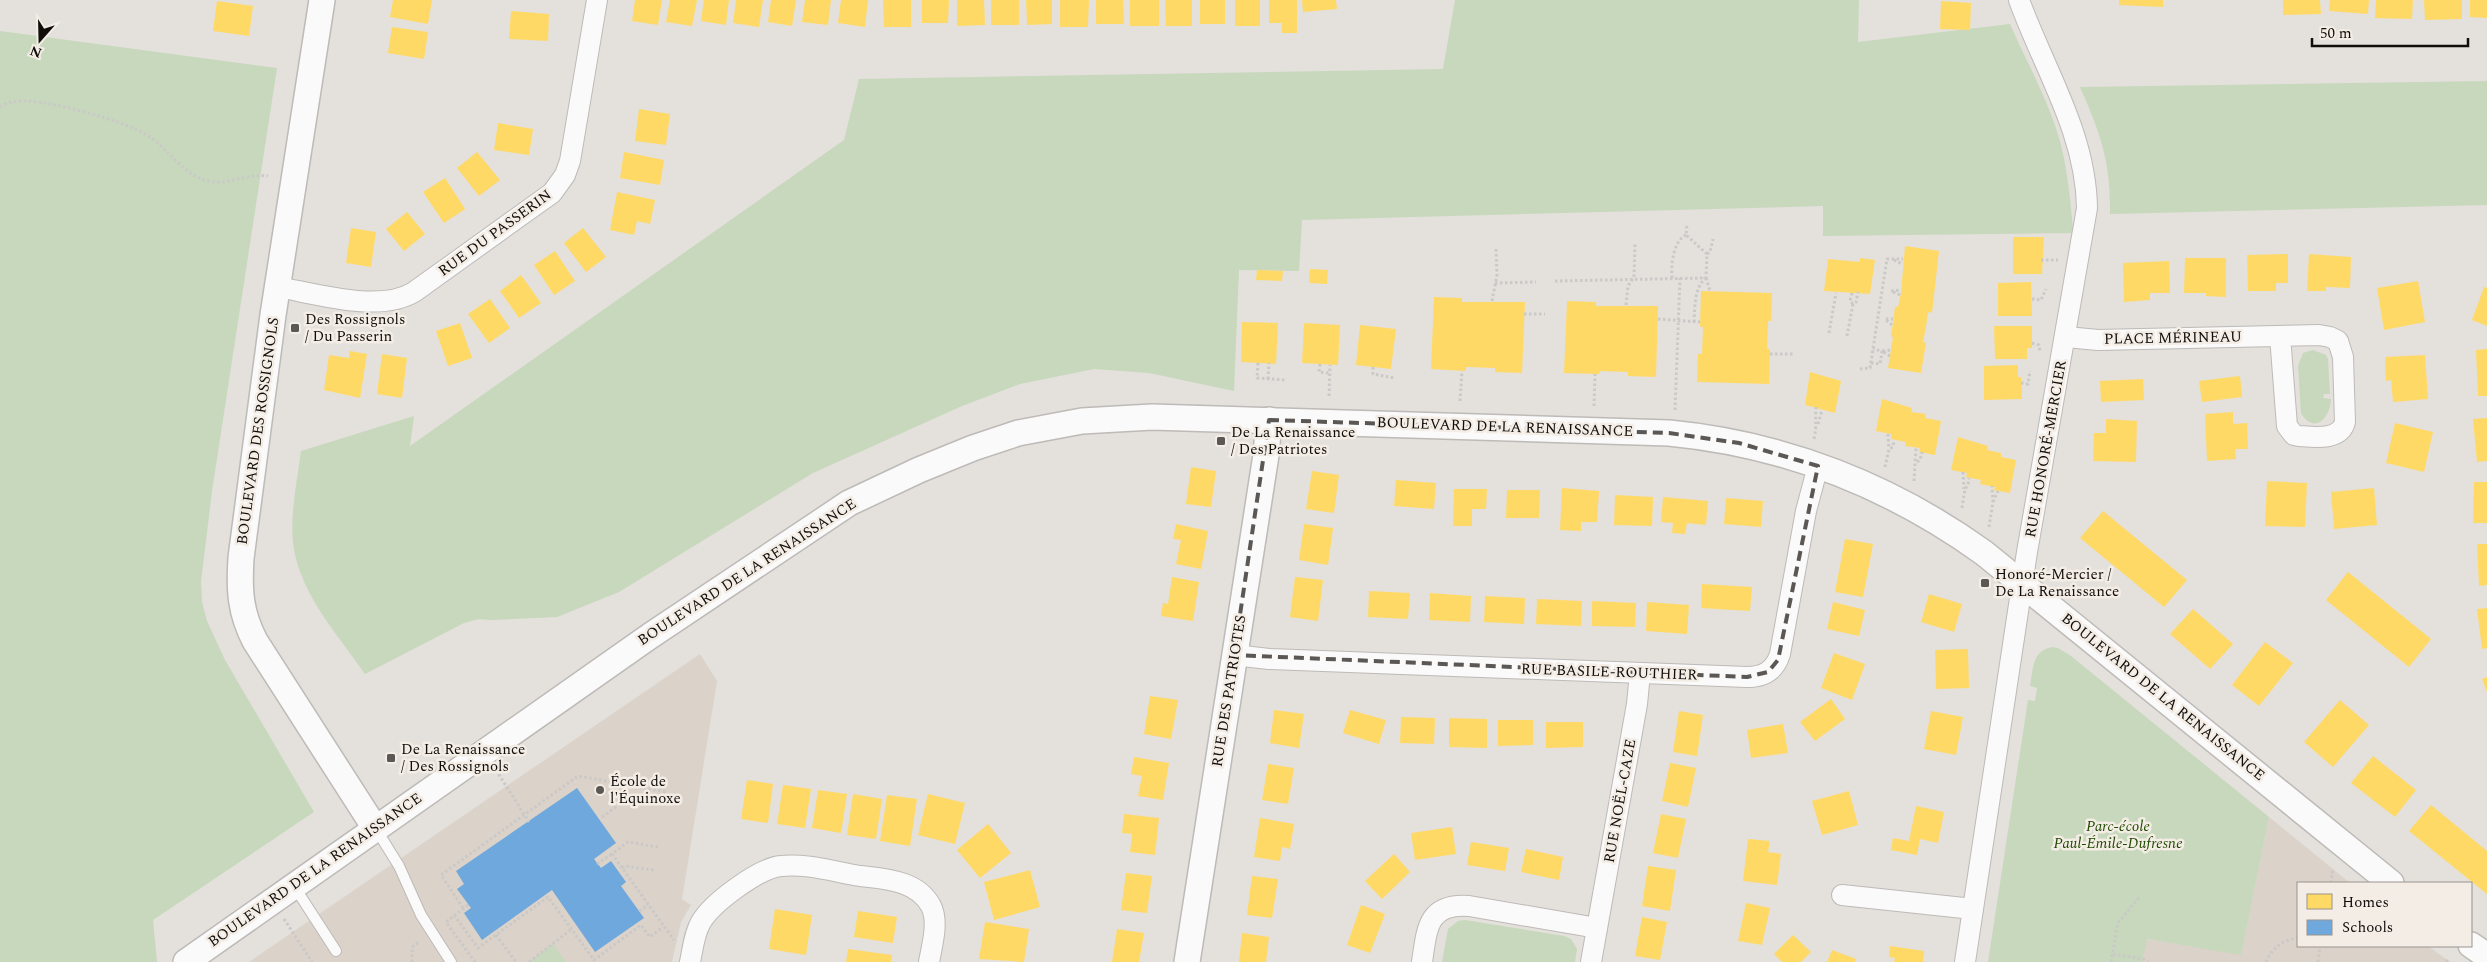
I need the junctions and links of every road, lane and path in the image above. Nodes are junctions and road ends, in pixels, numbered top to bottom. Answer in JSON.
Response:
{"nodes":[{"id":1,"x":322,"y":0,"type":"edge"},
{"id":2,"x":597,"y":0,"type":"edge"},
{"id":3,"x":2018,"y":0,"type":"edge"},
{"id":4,"x":0,"y":107,"type":"edge"},
{"id":5,"x":268,"y":176,"type":"dead end"},
{"id":6,"x":1687,"y":224,"type":"dead end"},
{"id":7,"x":1686,"y":236,"type":"junction"},
{"id":8,"x":1713,"y":239,"type":"dead end"},
{"id":9,"x":1634,"y":242,"type":"dead end"},
{"id":10,"x":1496,"y":247,"type":"dead end"},
{"id":11,"x":1707,"y":254,"type":"junction"},
{"id":12,"x":1903,"y":259,"type":"dead end"},
{"id":13,"x":1893,"y":260,"type":"junction"},
{"id":14,"x":2042,"y":260,"type":"dead end"},
{"id":15,"x":2068,"y":260,"type":"dead end"},
{"id":16,"x":1902,"y":264,"type":"dead end"},
{"id":17,"x":1672,"y":278,"type":"junction"},
{"id":18,"x":1680,"y":278,"type":"junction"},
{"id":19,"x":1706,"y":278,"type":"junction"},
{"id":20,"x":1632,"y":280,"type":"junction"},
{"id":21,"x":1536,"y":282,"type":"dead end"},
{"id":22,"x":1555,"y":282,"type":"dead end"},
{"id":23,"x":1495,"y":283,"type":"junction"},
{"id":24,"x":278,"y":287,"type":"junction"},
{"id":25,"x":2046,"y":289,"type":"dead end"},
{"id":26,"x":1882,"y":290,"type":"junction"},
{"id":27,"x":1901,"y":290,"type":"dead end"},
{"id":28,"x":1710,"y":291,"type":"dead end"},
{"id":29,"x":1891,"y":291,"type":"junction"},
{"id":30,"x":1858,"y":292,"type":"dead end"},
{"id":31,"x":1836,"y":293,"type":"dead end"},
{"id":32,"x":1852,"y":293,"type":"dead end"},
{"id":33,"x":1900,"y":295,"type":"dead end"},
{"id":34,"x":2032,"y":300,"type":"dead end"},
{"id":35,"x":1492,"y":301,"type":"dead end"},
{"id":36,"x":1853,"y":304,"type":"junction"},
{"id":37,"x":1626,"y":305,"type":"dead end"},
{"id":38,"x":1524,"y":314,"type":"dead end"},
{"id":39,"x":1545,"y":314,"type":"dead end"},
{"id":40,"x":1658,"y":319,"type":"dead end"},
{"id":41,"x":1878,"y":319,"type":"junction"},
{"id":42,"x":1893,"y":319,"type":"dead end"},
{"id":43,"x":1885,"y":320,"type":"junction"},
{"id":44,"x":1678,"y":321,"type":"junction"},
{"id":45,"x":1694,"y":322,"type":"junction"},
{"id":46,"x":1700,"y":322,"type":"dead end"},
{"id":47,"x":1892,"y":324,"type":"dead end"},
{"id":48,"x":1829,"y":333,"type":"dead end"},
{"id":49,"x":1847,"y":336,"type":"dead end"},
{"id":50,"x":2280,"y":336,"type":"junction"},
{"id":51,"x":2066,"y":337,"type":"junction"},
{"id":52,"x":2032,"y":343,"type":"dead end"},
{"id":53,"x":1873,"y":349,"type":"junction"},
{"id":54,"x":1891,"y":350,"type":"dead end"},
{"id":55,"x":1882,"y":351,"type":"junction"},
{"id":56,"x":1770,"y":354,"type":"dead end"},
{"id":57,"x":1796,"y":354,"type":"dead end"},
{"id":58,"x":2040,"y":355,"type":"dead end"},
{"id":59,"x":1890,"y":356,"type":"dead end"},
{"id":60,"x":1258,"y":363,"type":"dead end"},
{"id":61,"x":1269,"y":363,"type":"dead end"},
{"id":62,"x":1871,"y":363,"type":"junction"},
{"id":63,"x":1320,"y":364,"type":"dead end"},
{"id":64,"x":1330,"y":365,"type":"dead end"},
{"id":65,"x":1374,"y":367,"type":"dead end"},
{"id":66,"x":1860,"y":369,"type":"dead end"},
{"id":67,"x":1462,"y":370,"type":"dead end"},
{"id":68,"x":2030,"y":372,"type":"dead end"},
{"id":69,"x":1329,"y":373,"type":"junction"},
{"id":70,"x":1595,"y":374,"type":"dead end"},
{"id":71,"x":1394,"y":378,"type":"dead end"},
{"id":72,"x":1268,"y":379,"type":"junction"},
{"id":73,"x":1285,"y":380,"type":"dead end"},
{"id":74,"x":2021,"y":383,"type":"dead end"},
{"id":75,"x":1329,"y":396,"type":"dead end"},
{"id":76,"x":1460,"y":401,"type":"dead end"},
{"id":77,"x":1594,"y":406,"type":"dead end"},
{"id":78,"x":1816,"y":407,"type":"dead end"},
{"id":79,"x":1675,"y":410,"type":"dead end"},
{"id":80,"x":1822,"y":410,"type":"dead end"},
{"id":81,"x":1269,"y":420,"type":"junction"},
{"id":82,"x":1817,"y":425,"type":"junction"},
{"id":83,"x":1888,"y":434,"type":"dead end"},
{"id":84,"x":1814,"y":439,"type":"dead end"},
{"id":85,"x":1894,"y":440,"type":"dead end"},
{"id":86,"x":1916,"y":448,"type":"dead end"},
{"id":87,"x":1889,"y":449,"type":"junction"},
{"id":88,"x":1922,"y":452,"type":"dead end"},
{"id":89,"x":1917,"y":462,"type":"junction"},
{"id":90,"x":1818,"y":466,"type":"junction"},
{"id":91,"x":1885,"y":467,"type":"dead end"},
{"id":92,"x":1963,"y":472,"type":"dead end"},
{"id":93,"x":1969,"y":478,"type":"dead end"},
{"id":94,"x":1914,"y":481,"type":"dead end"},
{"id":95,"x":1992,"y":486,"type":"dead end"},
{"id":96,"x":1965,"y":489,"type":"junction"},
{"id":97,"x":1998,"y":491,"type":"dead end"},
{"id":98,"x":1993,"y":502,"type":"junction"},
{"id":99,"x":1962,"y":508,"type":"dead end"},
{"id":100,"x":1989,"y":527,"type":"dead end"},
{"id":101,"x":2023,"y":583,"type":"junction"},
{"id":102,"x":1234,"y":655,"type":"junction"},
{"id":103,"x":1640,"y":673,"type":"junction"},
{"id":104,"x":495,"y":768,"type":"dead end"},
{"id":105,"x":625,"y":785,"type":"junction"},
{"id":106,"x":667,"y":792,"type":"dead end"},
{"id":107,"x":524,"y":815,"type":"junction"},
{"id":108,"x":602,"y":817,"type":"dead end"},
{"id":109,"x":529,"y":822,"type":"dead end"},
{"id":110,"x":375,"y":828,"type":"junction"},
{"id":111,"x":658,"y":847,"type":"dead end"},
{"id":112,"x":612,"y":854,"type":"junction"},
{"id":113,"x":597,"y":864,"type":"dead end"},
{"id":114,"x":622,"y":868,"type":"junction"},
{"id":115,"x":2333,"y":868,"type":"dead end"},
{"id":116,"x":654,"y":870,"type":"dead end"},
{"id":117,"x":2331,"y":882,"type":"edge"},
{"id":118,"x":2389,"y":882,"type":"edge"},
{"id":119,"x":294,"y":886,"type":"junction"},
{"id":120,"x":1842,"y":894,"type":"dead end"},
{"id":121,"x":2140,"y":896,"type":"dead end"},
{"id":122,"x":468,"y":905,"type":"dead end"},
{"id":123,"x":648,"y":905,"type":"junction"},
{"id":124,"x":563,"y":906,"type":"dead end"},
{"id":125,"x":463,"y":908,"type":"junction"},
{"id":126,"x":1973,"y":909,"type":"junction"},
{"id":127,"x":558,"y":910,"type":"junction"},
{"id":128,"x":639,"y":911,"type":"dead end"},
{"id":129,"x":454,"y":915,"type":"junction"},
{"id":130,"x":282,"y":917,"type":"dead end"},
{"id":131,"x":663,"y":927,"type":"junction"},
{"id":132,"x":1597,"y":928,"type":"junction"},
{"id":133,"x":572,"y":930,"type":"junction"},
{"id":134,"x":496,"y":935,"type":"junction"},
{"id":135,"x":2297,"y":938,"type":"edge"},
{"id":136,"x":422,"y":940,"type":"dead end"},
{"id":137,"x":678,"y":944,"type":"dead end"},
{"id":138,"x":2472,"y":945,"type":"edge"},
{"id":139,"x":2320,"y":947,"type":"edge"},
{"id":140,"x":336,"y":951,"type":"dead end"},
{"id":141,"x":2113,"y":954,"type":"junction"},
{"id":142,"x":2487,"y":956,"type":"edge"},
{"id":143,"x":2146,"y":961,"type":"edge"},
{"id":144,"x":186,"y":962,"type":"edge"},
{"id":145,"x":312,"y":962,"type":"edge"},
{"id":146,"x":412,"y":962,"type":"edge"},
{"id":147,"x":451,"y":962,"type":"edge"},
{"id":148,"x":475,"y":962,"type":"edge"},
{"id":149,"x":516,"y":962,"type":"edge"},
{"id":150,"x":529,"y":962,"type":"edge"},
{"id":151,"x":690,"y":962,"type":"edge"},
{"id":152,"x":929,"y":962,"type":"edge"},
{"id":153,"x":1187,"y":962,"type":"edge"},
{"id":154,"x":1422,"y":962,"type":"edge"},
{"id":155,"x":1591,"y":962,"type":"edge"},
{"id":156,"x":1965,"y":962,"type":"edge"},
{"id":157,"x":2111,"y":962,"type":"edge"},
{"id":158,"x":2266,"y":962,"type":"edge"},
{"id":159,"x":2318,"y":962,"type":"edge"}],
"edges":[{"from":1,"to":24,"type":"street","name":"BOULEVARD DES ROSSIGNOLS"},
{"from":2,"to":24,"type":"street","name":"RUE DU PASSERIN"},
{"from":3,"to":51,"type":"street","name":"RUE HONORÉ-MERCIER"},
{"from":4,"to":5,"type":"path"},
{"from":6,"to":7,"type":"path"},
{"from":7,"to":11,"type":"path"},
{"from":7,"to":17,"type":"path"},
{"from":8,"to":11,"type":"path"},
{"from":9,"to":20,"type":"path"},
{"from":10,"to":23,"type":"path"},
{"from":11,"to":19,"type":"path"},
{"from":12,"to":13,"type":"path"},
{"from":13,"to":16,"type":"path"},
{"from":13,"to":26,"type":"path"},
{"from":14,"to":15,"type":"path"},
{"from":17,"to":18,"type":"path"},
{"from":17,"to":20,"type":"path"},
{"from":18,"to":19,"type":"path"},
{"from":18,"to":44,"type":"path"},
{"from":19,"to":28,"type":"path"},
{"from":19,"to":45,"type":"path"},
{"from":20,"to":22,"type":"path"},
{"from":20,"to":37,"type":"path"},
{"from":21,"to":23,"type":"path"},
{"from":23,"to":35,"type":"path"},
{"from":24,"to":110,"type":"street","name":"BOULEVARD DES ROSSIGNOLS"},
{"from":25,"to":34,"type":"path"},
{"from":26,"to":29,"type":"path"},
{"from":26,"to":41,"type":"path"},
{"from":27,"to":29,"type":"path"},
{"from":29,"to":33,"type":"path"},
{"from":30,"to":36,"type":"path"},
{"from":31,"to":48,"type":"path"},
{"from":32,"to":36,"type":"path"},
{"from":36,"to":49,"type":"path"},
{"from":38,"to":39,"type":"path"},
{"from":40,"to":44,"type":"path"},
{"from":41,"to":43,"type":"path"},
{"from":41,"to":53,"type":"path"},
{"from":42,"to":43,"type":"path"},
{"from":43,"to":47,"type":"path"},
{"from":44,"to":45,"type":"path"},
{"from":44,"to":79,"type":"path"},
{"from":45,"to":46,"type":"path"},
{"from":50,"to":50,"type":"street","name":"PLACE MÉRINEAU"},
{"from":50,"to":51,"type":"street","name":"PLACE MÉRINEAU"},
{"from":51,"to":101,"type":"street","name":"RUE HONORÉ-MERCIER"},
{"from":52,"to":58,"type":"path"},
{"from":53,"to":55,"type":"path"},
{"from":53,"to":62,"type":"path"},
{"from":54,"to":55,"type":"path"},
{"from":55,"to":59,"type":"path"},
{"from":55,"to":62,"type":"path"},
{"from":56,"to":57,"type":"path"},
{"from":60,"to":72,"type":"path"},
{"from":61,"to":72,"type":"path"},
{"from":62,"to":66,"type":"path"},
{"from":63,"to":69,"type":"path"},
{"from":64,"to":69,"type":"path"},
{"from":65,"to":71,"type":"path"},
{"from":67,"to":76,"type":"path"},
{"from":68,"to":74,"type":"path"},
{"from":69,"to":75,"type":"path"},
{"from":70,"to":77,"type":"path"},
{"from":72,"to":73,"type":"path"},
{"from":78,"to":82,"type":"path"},
{"from":80,"to":82,"type":"path"},
{"from":81,"to":90,"type":"street","name":"BOULEVARD DE LA RENAISSANCE"},
{"from":81,"to":102,"type":"street","name":"RUE DES PATRIOTES"},
{"from":81,"to":110,"type":"street","name":"BOULEVARD DE LA RENAISSANCE"},
{"from":82,"to":84,"type":"path"},
{"from":83,"to":87,"type":"path"},
{"from":85,"to":87,"type":"path"},
{"from":86,"to":89,"type":"path"},
{"from":87,"to":91,"type":"path"},
{"from":88,"to":89,"type":"path"},
{"from":89,"to":94,"type":"path"},
{"from":90,"to":101,"type":"street","name":"BOULEVARD DE LA RENAISSANCE"},
{"from":90,"to":103,"type":"street","name":"RUE BASILE-ROUTHIER"},
{"from":92,"to":96,"type":"path"},
{"from":93,"to":96,"type":"path"},
{"from":95,"to":98,"type":"path"},
{"from":96,"to":99,"type":"path"},
{"from":97,"to":98,"type":"path"},
{"from":98,"to":100,"type":"path"},
{"from":101,"to":118,"type":"street","name":"BOULEVARD DE LA RENAISSANCE"},
{"from":101,"to":126,"type":"street","name":"RUE HONORÉ-MERCIER"},
{"from":102,"to":103,"type":"street","name":"RUE BASILE-ROUTHIER"},
{"from":102,"to":153,"type":"street","name":"RUE DES PATRIOTES"},
{"from":103,"to":132,"type":"street","name":"RUE NOËL-CAZE"},
{"from":104,"to":107,"type":"path"},
{"from":105,"to":106,"type":"path"},
{"from":105,"to":107,"type":"path"},
{"from":105,"to":108,"type":"path"},
{"from":107,"to":109,"type":"path"},
{"from":107,"to":125,"type":"path"},
{"from":110,"to":119,"type":"street","name":"BOULEVARD DE LA RENAISSANCE"},
{"from":110,"to":147,"type":"lane"},
{"from":111,"to":112,"type":"path"},
{"from":112,"to":113,"type":"path"},
{"from":112,"to":114,"type":"path"},
{"from":114,"to":116,"type":"path"},
{"from":114,"to":123,"type":"path"},
{"from":115,"to":117,"type":"path"},
{"from":119,"to":140,"type":"lane"},
{"from":119,"to":144,"type":"street","name":"BOULEVARD DE LA RENAISSANCE"},
{"from":120,"to":126,"type":"street"},
{"from":121,"to":141,"type":"path"},
{"from":122,"to":125,"type":"path"},
{"from":123,"to":128,"type":"path"},
{"from":123,"to":131,"type":"path"},
{"from":124,"to":127,"type":"path"},
{"from":125,"to":129,"type":"path"},
{"from":126,"to":156,"type":"street","name":"RUE HONORÉ-MERCIER"},
{"from":127,"to":133,"type":"path"},
{"from":127,"to":134,"type":"path"},
{"from":129,"to":134,"type":"path"},
{"from":129,"to":148,"type":"path"},
{"from":130,"to":145,"type":"path"},
{"from":131,"to":133,"type":"path"},
{"from":131,"to":137,"type":"path"},
{"from":132,"to":154,"type":"street"},
{"from":132,"to":155,"type":"street","name":"RUE NOËL-CAZE"},
{"from":133,"to":150,"type":"path"},
{"from":134,"to":149,"type":"path"},
{"from":135,"to":158,"type":"path"},
{"from":136,"to":146,"type":"path"},
{"from":138,"to":142,"type":"street"},
{"from":139,"to":159,"type":"path"},
{"from":141,"to":143,"type":"path"},
{"from":141,"to":157,"type":"path"},
{"from":151,"to":152,"type":"street"}]}
